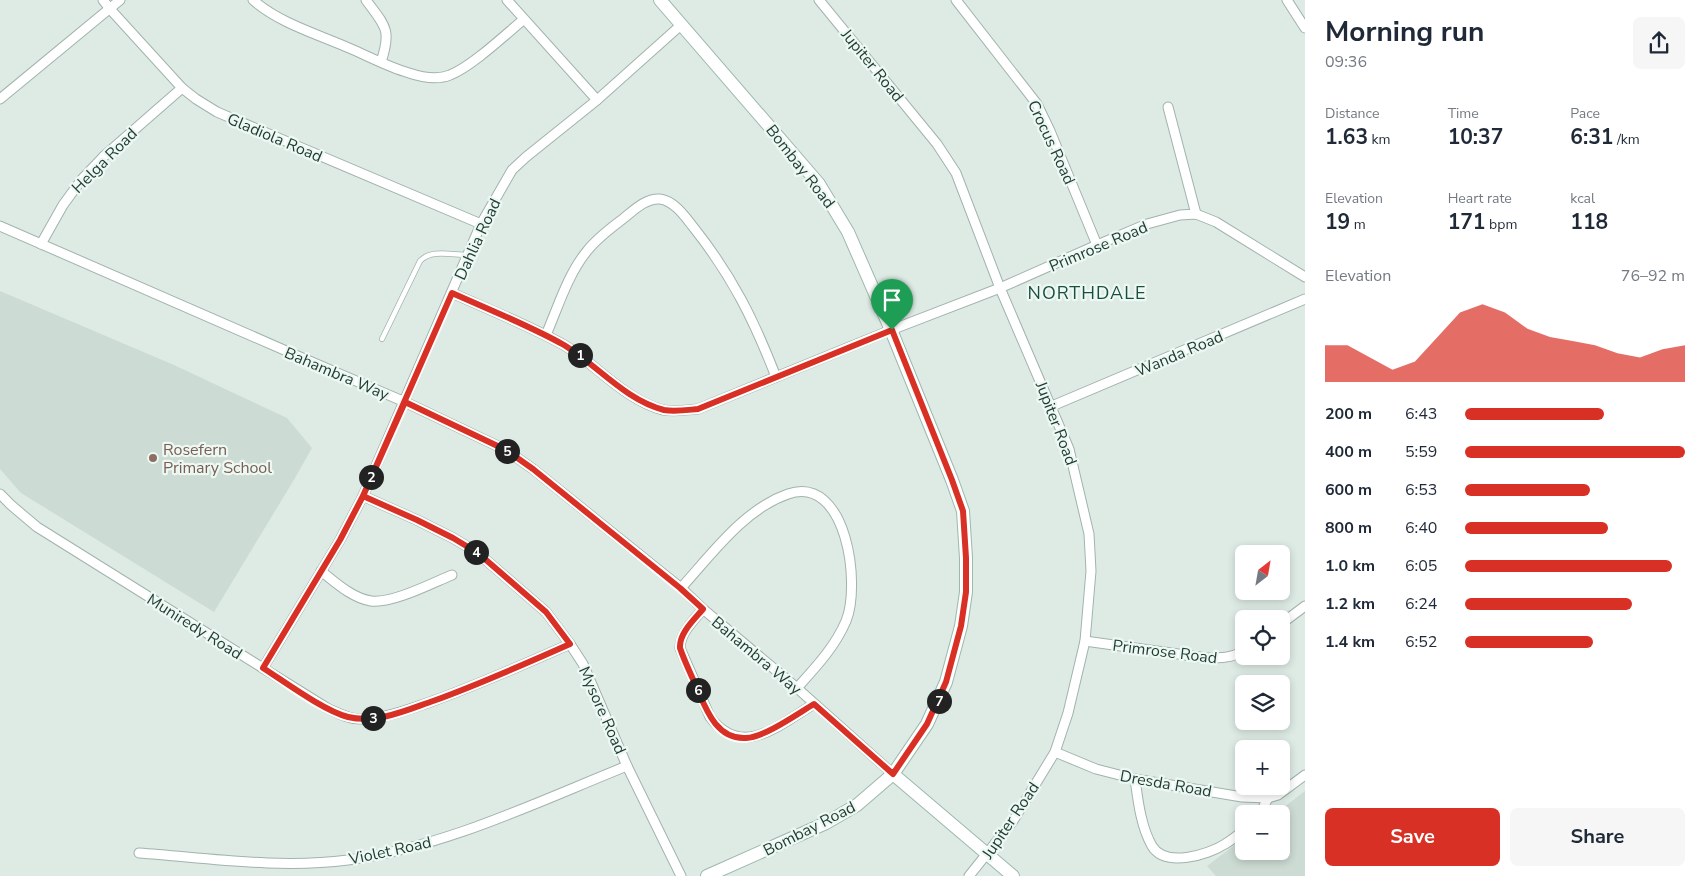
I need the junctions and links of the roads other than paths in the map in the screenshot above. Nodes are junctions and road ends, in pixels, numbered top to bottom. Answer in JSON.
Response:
{"nodes":[{"id":1,"x":103,"y":0,"type":"edge"},
{"id":2,"x":120,"y":0,"type":"edge"},
{"id":3,"x":253,"y":0,"type":"edge"},
{"id":4,"x":366,"y":0,"type":"edge"},
{"id":5,"x":507,"y":0,"type":"edge"},
{"id":6,"x":660,"y":0,"type":"edge"},
{"id":7,"x":820,"y":0,"type":"edge"},
{"id":8,"x":956,"y":0,"type":"edge"},
{"id":9,"x":1287,"y":0,"type":"edge"},
{"id":10,"x":110,"y":9,"type":"junction"},
{"id":11,"x":523,"y":20,"type":"junction"},
{"id":12,"x":681,"y":26,"type":"junction"},
{"id":13,"x":1305,"y":28,"type":"edge"},
{"id":14,"x":381,"y":62,"type":"junction"},
{"id":15,"x":182,"y":88,"type":"junction"},
{"id":16,"x":0,"y":98,"type":"edge"},
{"id":17,"x":597,"y":100,"type":"junction"},
{"id":18,"x":1168,"y":107,"type":"dead end"},
{"id":19,"x":1196,"y":214,"type":"junction"},
{"id":20,"x":481,"y":224,"type":"junction"},
{"id":21,"x":0,"y":226,"type":"edge"},
{"id":22,"x":41,"y":244,"type":"junction"},
{"id":23,"x":1097,"y":244,"type":"junction"},
{"id":24,"x":468,"y":255,"type":"junction"},
{"id":25,"x":1305,"y":277,"type":"edge"},
{"id":26,"x":1000,"y":288,"type":"junction"},
{"id":27,"x":452,"y":293,"type":"junction"},
{"id":28,"x":1305,"y":299,"type":"edge"},
{"id":29,"x":892,"y":330,"type":"junction"},
{"id":30,"x":546,"y":335,"type":"junction"},
{"id":31,"x":382,"y":339,"type":"dead end"},
{"id":32,"x":776,"y":377,"type":"junction"},
{"id":33,"x":405,"y":402,"type":"junction"},
{"id":34,"x":1052,"y":406,"type":"junction"},
{"id":35,"x":0,"y":494,"type":"edge"},
{"id":36,"x":363,"y":496,"type":"junction"},
{"id":37,"x":321,"y":571,"type":"junction"},
{"id":38,"x":452,"y":575,"type":"dead end"},
{"id":39,"x":680,"y":588,"type":"junction"},
{"id":40,"x":1305,"y":606,"type":"edge"},
{"id":41,"x":703,"y":609,"type":"junction"},
{"id":42,"x":1290,"y":617,"type":"edge"},
{"id":43,"x":1085,"y":641,"type":"junction"},
{"id":44,"x":570,"y":644,"type":"junction"},
{"id":45,"x":1235,"y":656,"type":"edge"},
{"id":46,"x":263,"y":668,"type":"junction"},
{"id":47,"x":797,"y":688,"type":"junction"},
{"id":48,"x":814,"y":704,"type":"junction"},
{"id":49,"x":1054,"y":752,"type":"junction"},
{"id":50,"x":627,"y":766,"type":"junction"},
{"id":51,"x":893,"y":774,"type":"junction"},
{"id":52,"x":1305,"y":775,"type":"edge"},
{"id":53,"x":1135,"y":779,"type":"junction"},
{"id":54,"x":1268,"y":798,"type":"junction"},
{"id":55,"x":1264,"y":805,"type":"edge"},
{"id":56,"x":1235,"y":837,"type":"edge"},
{"id":57,"x":139,"y":853,"type":"dead end"},
{"id":58,"x":988,"y":855,"type":"junction"},
{"id":59,"x":681,"y":876,"type":"edge"},
{"id":60,"x":707,"y":876,"type":"edge"},
{"id":61,"x":970,"y":876,"type":"edge"},
{"id":62,"x":1013,"y":876,"type":"edge"}],
"edges":[{"from":1,"to":10,"type":"street","name":"Gladiola Road"},
{"from":2,"to":10,"type":"street"},
{"from":3,"to":14,"type":"street"},
{"from":4,"to":14,"type":"street"},
{"from":5,"to":11,"type":"street"},
{"from":6,"to":12,"type":"street","name":"Bombay Road"},
{"from":7,"to":26,"type":"street","name":"Jupiter Road"},
{"from":8,"to":23,"type":"street","name":"Crocus Road"},
{"from":9,"to":13,"type":"street"},
{"from":10,"to":15,"type":"street","name":"Gladiola Road"},
{"from":10,"to":16,"type":"street"},
{"from":11,"to":14,"type":"street"},
{"from":11,"to":17,"type":"street"},
{"from":12,"to":17,"type":"street","name":"Dahlia Road"},
{"from":12,"to":29,"type":"street","name":"Bombay Road"},
{"from":15,"to":20,"type":"street","name":"Gladiola Road"},
{"from":15,"to":22,"type":"street","name":"Helga Road"},
{"from":17,"to":20,"type":"street","name":"Dahlia Road"},
{"from":18,"to":19,"type":"street"},
{"from":19,"to":23,"type":"street","name":"Primrose Road"},
{"from":19,"to":25,"type":"street"},
{"from":20,"to":24,"type":"street","name":"Dahlia Road"},
{"from":21,"to":22,"type":"street","name":"Bahambra Way"},
{"from":22,"to":33,"type":"street","name":"Bahambra Way"},
{"from":23,"to":26,"type":"street","name":"Primrose Road"},
{"from":24,"to":27,"type":"street","name":"Dahlia Road"},
{"from":24,"to":31,"type":"lane"},
{"from":26,"to":29,"type":"street","name":"Primrose Road"},
{"from":26,"to":34,"type":"street","name":"Jupiter Road"},
{"from":27,"to":30,"type":"street","name":"Primrose Road"},
{"from":27,"to":33,"type":"street","name":"Dahlia Road"},
{"from":28,"to":34,"type":"street","name":"Wanda Road"},
{"from":29,"to":32,"type":"street","name":"Primrose Road"},
{"from":29,"to":51,"type":"street","name":"Bombay Road"},
{"from":30,"to":32,"type":"street","name":"Primrose Road"},
{"from":30,"to":32,"type":"street"},
{"from":33,"to":36,"type":"street","name":"Dahlia Road"},
{"from":33,"to":39,"type":"street","name":"Bahambra Way"},
{"from":34,"to":43,"type":"street","name":"Jupiter Road"},
{"from":35,"to":46,"type":"street","name":"Muniredy Road"},
{"from":36,"to":37,"type":"street","name":"Dahlia Road"},
{"from":36,"to":44,"type":"street","name":"Mysore Road"},
{"from":37,"to":38,"type":"street"},
{"from":37,"to":46,"type":"street","name":"Dahlia Road"},
{"from":39,"to":41,"type":"street","name":"Bahambra Way"},
{"from":39,"to":47,"type":"street"},
{"from":40,"to":42,"type":"street"},
{"from":41,"to":47,"type":"street","name":"Bahambra Way"},
{"from":41,"to":48,"type":"street"},
{"from":43,"to":45,"type":"street","name":"Primrose Road"},
{"from":43,"to":49,"type":"street","name":"Jupiter Road"},
{"from":44,"to":46,"type":"street","name":"Muniredy Road"},
{"from":44,"to":50,"type":"street","name":"Mysore Road"},
{"from":47,"to":48,"type":"street","name":"Bahambra Way"},
{"from":48,"to":51,"type":"street","name":"Bahambra Way"},
{"from":49,"to":53,"type":"street","name":"Dresda Road"},
{"from":49,"to":58,"type":"street","name":"Jupiter Road"},
{"from":50,"to":57,"type":"street","name":"Violet Road"},
{"from":50,"to":59,"type":"street","name":"Mysore Road"},
{"from":51,"to":58,"type":"street","name":"Bahambra Way"},
{"from":51,"to":60,"type":"street","name":"Bombay Road"},
{"from":52,"to":54,"type":"street","name":"Dresda Road"},
{"from":53,"to":54,"type":"street","name":"Dresda Road"},
{"from":53,"to":56,"type":"street"},
{"from":54,"to":55,"type":"street"},
{"from":58,"to":61,"type":"street","name":"Jupiter Road"},
{"from":58,"to":62,"type":"street","name":"Bahambra Way"}]}
